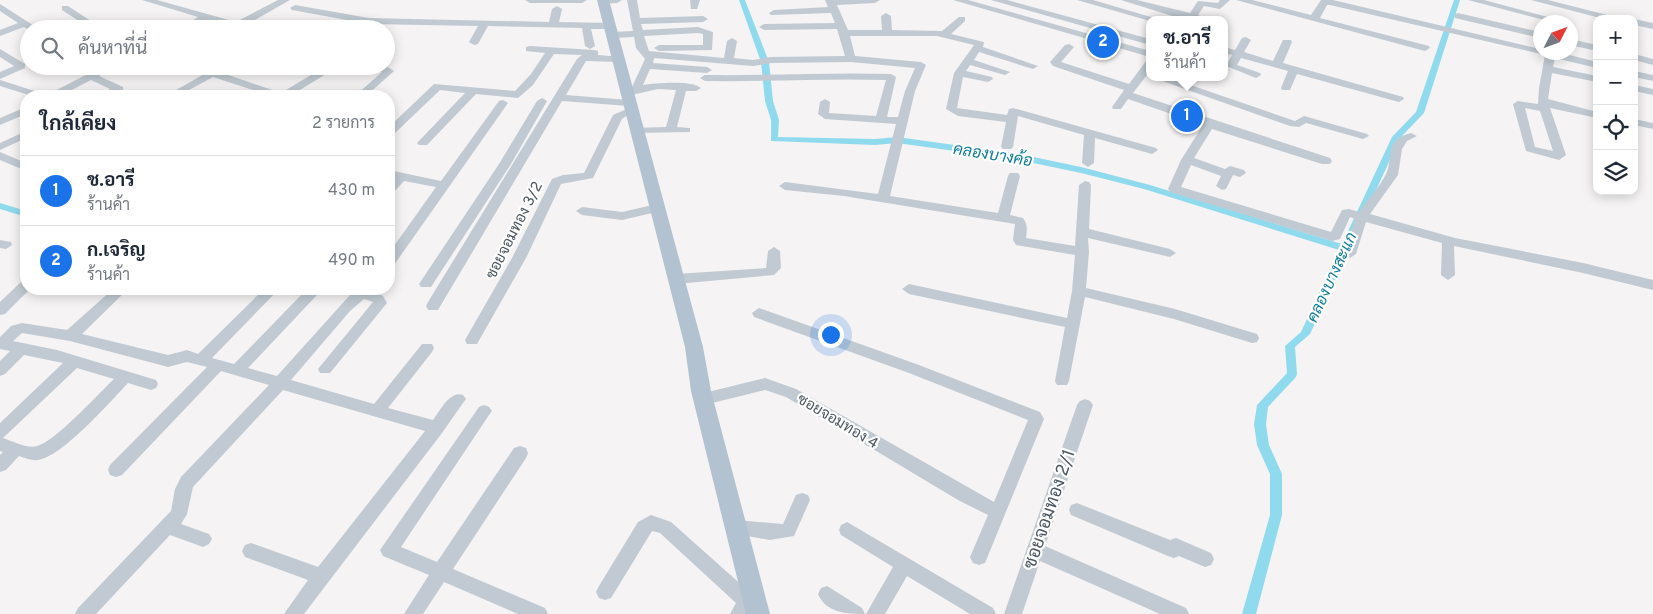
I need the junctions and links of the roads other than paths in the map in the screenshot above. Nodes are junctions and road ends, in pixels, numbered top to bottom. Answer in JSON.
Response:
{"nodes":[{"id":1,"x":12,"y":0,"type":"edge"},
{"id":2,"x":147,"y":0,"type":"edge"},
{"id":3,"x":285,"y":0,"type":"edge"},
{"id":4,"x":530,"y":0,"type":"edge"},
{"id":5,"x":582,"y":0,"type":"edge"},
{"id":6,"x":608,"y":0,"type":"edge"},
{"id":7,"x":632,"y":0,"type":"edge"},
{"id":8,"x":875,"y":0,"type":"edge"},
{"id":9,"x":958,"y":0,"type":"edge"},
{"id":10,"x":996,"y":0,"type":"edge"},
{"id":11,"x":1082,"y":0,"type":"edge"},
{"id":12,"x":1126,"y":0,"type":"edge"},
{"id":13,"x":1225,"y":0,"type":"edge"},
{"id":14,"x":1240,"y":0,"type":"edge"},
{"id":15,"x":1473,"y":0,"type":"edge"},
{"id":16,"x":1536,"y":0,"type":"edge"},
{"id":17,"x":1321,"y":1,"type":"edge"},
{"id":18,"x":831,"y":4,"type":"edge"},
{"id":19,"x":0,"y":5,"type":"edge"},
{"id":20,"x":1019,"y":6,"type":"junction"},
{"id":21,"x":65,"y":8,"type":"dead end"},
{"id":22,"x":295,"y":8,"type":"dead end"},
{"id":23,"x":557,"y":9,"type":"dead end"},
{"id":24,"x":1606,"y":9,"type":"dead end"},
{"id":25,"x":1560,"y":10,"type":"edge"},
{"id":26,"x":774,"y":13,"type":"dead end"},
{"id":27,"x":572,"y":14,"type":"dead end"},
{"id":28,"x":1012,"y":15,"type":"junction"},
{"id":29,"x":1593,"y":15,"type":"edge"},
{"id":30,"x":208,"y":16,"type":"junction"},
{"id":31,"x":886,"y":16,"type":"dead end"},
{"id":32,"x":1184,"y":16,"type":"edge"},
{"id":33,"x":1192,"y":16,"type":"edge"},
{"id":34,"x":1458,"y":16,"type":"dead end"},
{"id":35,"x":1146,"y":17,"type":"edge"},
{"id":36,"x":1314,"y":18,"type":"junction"},
{"id":37,"x":703,"y":19,"type":"dead end"},
{"id":38,"x":962,"y":19,"type":"dead end"},
{"id":39,"x":21,"y":20,"type":"edge"},
{"id":40,"x":84,"y":20,"type":"edge"},
{"id":41,"x":201,"y":20,"type":"edge"},
{"id":42,"x":221,"y":20,"type":"edge"},
{"id":43,"x":247,"y":20,"type":"edge"},
{"id":44,"x":369,"y":20,"type":"edge"},
{"id":45,"x":1593,"y":20,"type":"edge"},
{"id":46,"x":395,"y":21,"type":"edge"},
{"id":47,"x":635,"y":21,"type":"junction"},
{"id":48,"x":485,"y":23,"type":"junction"},
{"id":49,"x":1638,"y":23,"type":"edge"},
{"id":50,"x":554,"y":25,"type":"junction"},
{"id":51,"x":571,"y":25,"type":"junction"},
{"id":52,"x":586,"y":26,"type":"junction"},
{"id":53,"x":1090,"y":26,"type":"junction"},
{"id":54,"x":1653,"y":26,"type":"edge"},
{"id":55,"x":764,"y":27,"type":"dead end"},
{"id":56,"x":20,"y":28,"type":"edge"},
{"id":57,"x":842,"y":30,"type":"junction"},
{"id":58,"x":610,"y":31,"type":"junction"},
{"id":59,"x":0,"y":33,"type":"edge"},
{"id":60,"x":636,"y":33,"type":"junction"},
{"id":61,"x":887,"y":33,"type":"junction"},
{"id":62,"x":1533,"y":33,"type":"edge"},
{"id":63,"x":945,"y":34,"type":"junction"},
{"id":64,"x":1084,"y":36,"type":"junction"},
{"id":65,"x":1246,"y":40,"type":"dead end"},
{"id":66,"x":732,"y":41,"type":"dead end"},
{"id":67,"x":1146,"y":41,"type":"edge"},
{"id":68,"x":474,"y":42,"type":"dead end"},
{"id":69,"x":1287,"y":42,"type":"dead end"},
{"id":70,"x":1578,"y":44,"type":"edge"},
{"id":71,"x":590,"y":46,"type":"dead end"},
{"id":72,"x":978,"y":46,"type":"junction"},
{"id":73,"x":1593,"y":47,"type":"edge"},
{"id":74,"x":1069,"y":48,"type":"dead end"},
{"id":75,"x":1425,"y":48,"type":"dead end"},
{"id":76,"x":530,"y":49,"type":"dead end"},
{"id":77,"x":1533,"y":50,"type":"edge"},
{"id":78,"x":551,"y":51,"type":"junction"},
{"id":79,"x":643,"y":51,"type":"junction"},
{"id":80,"x":1228,"y":51,"type":"edge"},
{"id":81,"x":0,"y":52,"type":"edge"},
{"id":82,"x":1146,"y":53,"type":"edge"},
{"id":83,"x":1238,"y":53,"type":"junction"},
{"id":84,"x":1017,"y":54,"type":"dead end"},
{"id":85,"x":618,"y":56,"type":"junction"},
{"id":86,"x":1638,"y":58,"type":"edge"},
{"id":87,"x":851,"y":59,"type":"junction"},
{"id":88,"x":729,"y":60,"type":"junction"},
{"id":89,"x":1547,"y":60,"type":"edge"},
{"id":90,"x":1576,"y":60,"type":"edge"},
{"id":91,"x":967,"y":61,"type":"junction"},
{"id":92,"x":764,"y":62,"type":"joint"},
{"id":93,"x":1653,"y":62,"type":"edge"},
{"id":94,"x":1277,"y":64,"type":"junction"},
{"id":95,"x":1593,"y":64,"type":"edge"},
{"id":96,"x":20,"y":65,"type":"edge"},
{"id":97,"x":20,"y":66,"type":"edge"},
{"id":98,"x":646,"y":66,"type":"junction"},
{"id":99,"x":1033,"y":66,"type":"dead end"},
{"id":100,"x":1294,"y":69,"type":"junction"},
{"id":101,"x":1549,"y":69,"type":"junction"},
{"id":102,"x":706,"y":71,"type":"junction"},
{"id":103,"x":1005,"y":72,"type":"dead end"},
{"id":104,"x":959,"y":73,"type":"junction"},
{"id":105,"x":1146,"y":74,"type":"edge"},
{"id":106,"x":210,"y":75,"type":"edge"},
{"id":107,"x":215,"y":75,"type":"edge"},
{"id":108,"x":318,"y":75,"type":"edge"},
{"id":109,"x":384,"y":75,"type":"edge"},
{"id":110,"x":1256,"y":75,"type":"dead end"},
{"id":111,"x":1638,"y":75,"type":"edge"},
{"id":112,"x":0,"y":76,"type":"edge"},
{"id":113,"x":91,"y":76,"type":"joint"},
{"id":114,"x":1593,"y":78,"type":"edge"},
{"id":115,"x":1653,"y":78,"type":"edge"},
{"id":116,"x":767,"y":79,"type":"joint"},
{"id":117,"x":988,"y":79,"type":"dead end"},
{"id":118,"x":1168,"y":81,"type":"edge"},
{"id":119,"x":0,"y":83,"type":"edge"},
{"id":120,"x":682,"y":87,"type":"junction"},
{"id":121,"x":1286,"y":88,"type":"dead end"},
{"id":122,"x":1638,"y":89,"type":"edge"},
{"id":123,"x":23,"y":90,"type":"edge"},
{"id":124,"x":64,"y":90,"type":"edge"},
{"id":125,"x":117,"y":90,"type":"edge"},
{"id":126,"x":181,"y":90,"type":"edge"},
{"id":127,"x":263,"y":90,"type":"edge"},
{"id":128,"x":292,"y":90,"type":"edge"},
{"id":129,"x":367,"y":90,"type":"edge"},
{"id":130,"x":473,"y":91,"type":"junction"},
{"id":131,"x":1130,"y":92,"type":"junction"},
{"id":132,"x":1653,"y":92,"type":"edge"},
{"id":133,"x":560,"y":98,"type":"junction"},
{"id":134,"x":631,"y":99,"type":"junction"},
{"id":135,"x":1399,"y":99,"type":"dead end"},
{"id":136,"x":542,"y":101,"type":"dead end"},
{"id":137,"x":825,"y":102,"type":"dead end"},
{"id":138,"x":503,"y":103,"type":"dead end"},
{"id":139,"x":1544,"y":105,"type":"junction"},
{"id":140,"x":1117,"y":107,"type":"dead end"},
{"id":141,"x":20,"y":113,"type":"edge"},
{"id":142,"x":1593,"y":114,"type":"edge"},
{"id":143,"x":881,"y":119,"type":"junction"},
{"id":144,"x":1010,"y":119,"type":"junction"},
{"id":145,"x":904,"y":121,"type":"junction"},
{"id":146,"x":0,"y":122,"type":"edge"},
{"id":147,"x":1638,"y":123,"type":"edge"},
{"id":148,"x":1209,"y":124,"type":"junction"},
{"id":149,"x":1653,"y":126,"type":"edge"},
{"id":150,"x":395,"y":127,"type":"edge"},
{"id":151,"x":671,"y":129,"type":"junction"},
{"id":152,"x":636,"y":130,"type":"junction"},
{"id":153,"x":686,"y":130,"type":"dead end"},
{"id":154,"x":1090,"y":132,"type":"junction"},
{"id":155,"x":1363,"y":136,"type":"dead end"},
{"id":156,"x":1411,"y":136,"type":"dead end"},
{"id":157,"x":20,"y":137,"type":"edge"},
{"id":158,"x":423,"y":143,"type":"dead end"},
{"id":159,"x":0,"y":147,"type":"edge"},
{"id":160,"x":1007,"y":147,"type":"dead end"},
{"id":161,"x":1152,"y":150,"type":"dead end"},
{"id":162,"x":0,"y":156,"type":"edge"},
{"id":163,"x":1187,"y":160,"type":"junction"},
{"id":164,"x":1326,"y":161,"type":"dead end"},
{"id":165,"x":1088,"y":163,"type":"dead end"},
{"id":166,"x":505,"y":164,"type":"junction"},
{"id":167,"x":20,"y":165,"type":"edge"},
{"id":168,"x":519,"y":165,"type":"junction"},
{"id":169,"x":395,"y":175,"type":"edge"},
{"id":170,"x":401,"y":176,"type":"junction"},
{"id":171,"x":1014,"y":176,"type":"dead end"},
{"id":172,"x":395,"y":183,"type":"edge"},
{"id":173,"x":442,"y":185,"type":"junction"},
{"id":174,"x":1085,"y":185,"type":"dead end"},
{"id":175,"x":785,"y":186,"type":"dead end"},
{"id":176,"x":1222,"y":186,"type":"dead end"},
{"id":177,"x":883,"y":199,"type":"junction"},
{"id":178,"x":657,"y":208,"type":"junction"},
{"id":179,"x":582,"y":211,"type":"dead end"},
{"id":180,"x":1357,"y":215,"type":"junction"},
{"id":181,"x":1003,"y":218,"type":"junction"},
{"id":182,"x":1083,"y":232,"type":"junction"},
{"id":183,"x":1448,"y":241,"type":"junction"},
{"id":184,"x":774,"y":251,"type":"dead end"},
{"id":185,"x":1083,"y":252,"type":"junction"},
{"id":186,"x":395,"y":253,"type":"edge"},
{"id":187,"x":1170,"y":253,"type":"dead end"},
{"id":188,"x":1350,"y":254,"type":"dead end"},
{"id":189,"x":1448,"y":275,"type":"dead end"},
{"id":190,"x":676,"y":279,"type":"junction"},
{"id":191,"x":426,"y":284,"type":"dead end"},
{"id":192,"x":1653,"y":285,"type":"edge"},
{"id":193,"x":909,"y":289,"type":"dead end"},
{"id":194,"x":20,"y":291,"type":"edge"},
{"id":195,"x":1079,"y":291,"type":"junction"},
{"id":196,"x":114,"y":295,"type":"edge"},
{"id":197,"x":266,"y":295,"type":"edge"},
{"id":198,"x":309,"y":295,"type":"edge"},
{"id":199,"x":360,"y":295,"type":"edge"},
{"id":200,"x":372,"y":295,"type":"edge"},
{"id":201,"x":433,"y":306,"type":"dead end"},
{"id":202,"x":0,"y":310,"type":"edge"},
{"id":203,"x":760,"y":313,"type":"dead end"},
{"id":204,"x":1073,"y":324,"type":"junction"},
{"id":205,"x":70,"y":336,"type":"junction"},
{"id":206,"x":1252,"y":338,"type":"dead end"},
{"id":207,"x":472,"y":340,"type":"dead end"},
{"id":208,"x":1,"y":344,"type":"edge"},
{"id":209,"x":427,"y":348,"type":"dead end"},
{"id":210,"x":20,"y":350,"type":"junction"},
{"id":211,"x":201,"y":360,"type":"junction"},
{"id":212,"x":75,"y":361,"type":"junction"},
{"id":213,"x":218,"y":365,"type":"junction"},
{"id":214,"x":326,"y":369,"type":"dead end"},
{"id":215,"x":0,"y":370,"type":"edge"},
{"id":216,"x":237,"y":370,"type":"junction"},
{"id":217,"x":125,"y":377,"type":"junction"},
{"id":218,"x":1062,"y":381,"type":"dead end"},
{"id":219,"x":281,"y":382,"type":"junction"},
{"id":220,"x":151,"y":384,"type":"dead end"},
{"id":221,"x":458,"y":399,"type":"dead end"},
{"id":222,"x":704,"y":399,"type":"junction"},
{"id":223,"x":1085,"y":405,"type":"dead end"},
{"id":224,"x":378,"y":410,"type":"junction"},
{"id":225,"x":484,"y":411,"type":"dead end"},
{"id":226,"x":437,"y":428,"type":"junction"},
{"id":227,"x":0,"y":433,"type":"edge"},
{"id":228,"x":0,"y":444,"type":"edge"},
{"id":229,"x":16,"y":449,"type":"junction"},
{"id":230,"x":520,"y":453,"type":"dead end"},
{"id":231,"x":0,"y":465,"type":"edge"},
{"id":232,"x":116,"y":470,"type":"dead end"},
{"id":233,"x":802,"y":500,"type":"dead end"},
{"id":234,"x":1078,"y":510,"type":"dead end"},
{"id":235,"x":998,"y":512,"type":"junction"},
{"id":236,"x":167,"y":528,"type":"junction"},
{"id":237,"x":736,"y":528,"type":"junction"},
{"id":238,"x":846,"y":530,"type":"dead end"},
{"id":239,"x":202,"y":539,"type":"dead end"},
{"id":240,"x":1035,"y":550,"type":"junction"},
{"id":241,"x":251,"y":552,"type":"dead end"},
{"id":242,"x":979,"y":557,"type":"dead end"},
{"id":243,"x":1205,"y":559,"type":"dead end"},
{"id":244,"x":904,"y":565,"type":"junction"},
{"id":245,"x":441,"y":570,"type":"junction"},
{"id":246,"x":322,"y":577,"type":"junction"},
{"id":247,"x":605,"y":592,"type":"dead end"},
{"id":248,"x":827,"y":594,"type":"dead end"},
{"id":249,"x":749,"y":605,"type":"edge"},
{"id":250,"x":84,"y":614,"type":"edge"},
{"id":251,"x":293,"y":614,"type":"edge"},
{"id":252,"x":413,"y":614,"type":"edge"},
{"id":253,"x":540,"y":614,"type":"edge"},
{"id":254,"x":856,"y":614,"type":"edge"},
{"id":255,"x":875,"y":614,"type":"edge"},
{"id":256,"x":987,"y":614,"type":"edge"},
{"id":257,"x":1014,"y":614,"type":"edge"},
{"id":258,"x":1180,"y":614,"type":"edge"}],
"edges":[{"from":1,"to":19,"type":"street"},
{"from":2,"to":30,"type":"street"},
{"from":3,"to":43,"type":"street"},
{"from":4,"to":5,"type":"street"},
{"from":6,"to":58,"type":"main road"},
{"from":7,"to":47,"type":"street"},
{"from":8,"to":18,"type":"street"},
{"from":9,"to":28,"type":"street"},
{"from":10,"to":20,"type":"street"},
{"from":11,"to":35,"type":"street"},
{"from":12,"to":32,"type":"street"},
{"from":13,"to":33,"type":"street"},
{"from":14,"to":36,"type":"street"},
{"from":15,"to":25,"type":"street"},
{"from":16,"to":25,"type":"street"},
{"from":17,"to":36,"type":"street"},
{"from":17,"to":77,"type":"street"},
{"from":18,"to":26,"type":"street"},
{"from":18,"to":57,"type":"street"},
{"from":19,"to":39,"type":"street"},
{"from":20,"to":28,"type":"street"},
{"from":20,"to":53,"type":"street"},
{"from":21,"to":40,"type":"street"},
{"from":22,"to":44,"type":"street"},
{"from":23,"to":50,"type":"street"},
{"from":24,"to":25,"type":"street"},
{"from":25,"to":29,"type":"street"},
{"from":25,"to":45,"type":"street"},
{"from":27,"to":51,"type":"street"},
{"from":28,"to":64,"type":"street"},
{"from":30,"to":41,"type":"street"},
{"from":30,"to":42,"type":"street"},
{"from":31,"to":61,"type":"street"},
{"from":34,"to":62,"type":"street"},
{"from":36,"to":75,"type":"street"},
{"from":37,"to":47,"type":"street"},
{"from":38,"to":63,"type":"street"},
{"from":46,"to":48,"type":"street"},
{"from":47,"to":60,"type":"street"},
{"from":48,"to":50,"type":"street"},
{"from":48,"to":68,"type":"street"},
{"from":49,"to":54,"type":"street"},
{"from":50,"to":51,"type":"street"},
{"from":51,"to":52,"type":"street"},
{"from":52,"to":58,"type":"street"},
{"from":52,"to":71,"type":"street"},
{"from":53,"to":64,"type":"street"},
{"from":53,"to":67,"type":"street"},
{"from":55,"to":57,"type":"street"},
{"from":56,"to":59,"type":"street"},
{"from":57,"to":61,"type":"street"},
{"from":57,"to":87,"type":"street"},
{"from":58,"to":60,"type":"street"},
{"from":58,"to":85,"type":"main road"},
{"from":60,"to":79,"type":"street"},
{"from":60,"to":79,"type":"street"},
{"from":61,"to":63,"type":"street"},
{"from":63,"to":72,"type":"street"},
{"from":64,"to":82,"type":"street"},
{"from":65,"to":83,"type":"street"},
{"from":66,"to":88,"type":"street"},
{"from":69,"to":94,"type":"street"},
{"from":70,"to":73,"type":"street"},
{"from":72,"to":84,"type":"street"},
{"from":72,"to":91,"type":"street"},
{"from":72,"to":99,"type":"street"},
{"from":74,"to":131,"type":"street"},
{"from":76,"to":78,"type":"street"},
{"from":78,"to":85,"type":"street"},
{"from":78,"to":130,"type":"street"},
{"from":79,"to":88,"type":"street"},
{"from":79,"to":98,"type":"street"},
{"from":80,"to":83,"type":"street"},
{"from":81,"to":96,"type":"street"},
{"from":83,"to":94,"type":"street"},
{"from":83,"to":110,"type":"street"},
{"from":85,"to":133,"type":"street"},
{"from":85,"to":134,"type":"main road"},
{"from":86,"to":93,"type":"street"},
{"from":87,"to":92,"type":"street"},
{"from":87,"to":145,"type":"street"},
{"from":88,"to":92,"type":"street"},
{"from":89,"to":101,"type":"street"},
{"from":90,"to":95,"type":"street"},
{"from":91,"to":103,"type":"street"},
{"from":91,"to":104,"type":"street"},
{"from":94,"to":100,"type":"street"},
{"from":97,"to":112,"type":"street"},
{"from":98,"to":102,"type":"street"},
{"from":98,"to":134,"type":"street"},
{"from":100,"to":121,"type":"street"},
{"from":100,"to":135,"type":"street"},
{"from":101,"to":114,"type":"street"},
{"from":101,"to":139,"type":"street"},
{"from":102,"to":116,"type":"street"},
{"from":102,"to":120,"type":"street"},
{"from":104,"to":117,"type":"street"},
{"from":104,"to":144,"type":"street"},
{"from":105,"to":131,"type":"street"},
{"from":106,"to":126,"type":"street"},
{"from":107,"to":127,"type":"street"},
{"from":108,"to":128,"type":"street"},
{"from":109,"to":129,"type":"street"},
{"from":111,"to":115,"type":"street"},
{"from":113,"to":124,"type":"street"},
{"from":113,"to":125,"type":"street"},
{"from":116,"to":143,"type":"street"},
{"from":118,"to":155,"type":"street"},
{"from":119,"to":123,"type":"street"},
{"from":120,"to":134,"type":"street"},
{"from":120,"to":151,"type":"street"},
{"from":122,"to":132,"type":"street"},
{"from":130,"to":150,"type":"street"},
{"from":130,"to":158,"type":"street"},
{"from":131,"to":140,"type":"street"},
{"from":131,"to":148,"type":"street"},
{"from":133,"to":134,"type":"street"},
{"from":133,"to":168,"type":"street"},
{"from":134,"to":152,"type":"main road"},
{"from":134,"to":207,"type":"street","name":"ซอยจอมทอง 3/2"},
{"from":136,"to":166,"type":"street"},
{"from":137,"to":143,"type":"street"},
{"from":138,"to":173,"type":"street"},
{"from":139,"to":139,"type":"street"},
{"from":139,"to":142,"type":"street"},
{"from":141,"to":146,"type":"street"},
{"from":143,"to":145,"type":"street"},
{"from":144,"to":154,"type":"street"},
{"from":144,"to":160,"type":"street"},
{"from":145,"to":177,"type":"street"},
{"from":147,"to":149,"type":"street"},
{"from":148,"to":163,"type":"street"},
{"from":148,"to":164,"type":"street"},
{"from":151,"to":152,"type":"street"},
{"from":151,"to":153,"type":"street"},
{"from":152,"to":178,"type":"main road"},
{"from":154,"to":161,"type":"street"},
{"from":154,"to":165,"type":"street"},
{"from":156,"to":180,"type":"street"},
{"from":157,"to":159,"type":"street"},
{"from":162,"to":167,"type":"street"},
{"from":163,"to":176,"type":"street"},
{"from":163,"to":180,"type":"street"},
{"from":166,"to":168,"type":"street"},
{"from":166,"to":191,"type":"street"},
{"from":168,"to":201,"type":"street"},
{"from":169,"to":170,"type":"street"},
{"from":170,"to":172,"type":"street"},
{"from":170,"to":173,"type":"street"},
{"from":171,"to":181,"type":"street"},
{"from":173,"to":186,"type":"street"},
{"from":174,"to":182,"type":"street"},
{"from":175,"to":177,"type":"street"},
{"from":177,"to":181,"type":"street"},
{"from":178,"to":179,"type":"street"},
{"from":178,"to":190,"type":"main road"},
{"from":180,"to":183,"type":"street"},
{"from":180,"to":188,"type":"street"},
{"from":181,"to":185,"type":"street"},
{"from":182,"to":185,"type":"street"},
{"from":182,"to":187,"type":"street"},
{"from":183,"to":189,"type":"street"},
{"from":183,"to":192,"type":"street"},
{"from":184,"to":190,"type":"street"},
{"from":185,"to":195,"type":"street"},
{"from":190,"to":222,"type":"main road"},
{"from":193,"to":204,"type":"street"},
{"from":194,"to":202,"type":"street"},
{"from":195,"to":204,"type":"street"},
{"from":195,"to":206,"type":"street"},
{"from":196,"to":205,"type":"street"},
{"from":197,"to":211,"type":"street"},
{"from":198,"to":216,"type":"street"},
{"from":199,"to":219,"type":"street"},
{"from":200,"to":214,"type":"street"},
{"from":203,"to":235,"type":"street"},
{"from":204,"to":218,"type":"street"},
{"from":205,"to":208,"type":"street"},
{"from":205,"to":211,"type":"street"},
{"from":208,"to":210,"type":"street"},
{"from":209,"to":224,"type":"street"},
{"from":210,"to":212,"type":"street"},
{"from":210,"to":215,"type":"street"},
{"from":211,"to":213,"type":"street"},
{"from":212,"to":217,"type":"street"},
{"from":212,"to":227,"type":"street"},
{"from":213,"to":216,"type":"street"},
{"from":213,"to":232,"type":"street"},
{"from":216,"to":219,"type":"street"},
{"from":217,"to":220,"type":"street"},
{"from":217,"to":229,"type":"street"},
{"from":219,"to":224,"type":"street"},
{"from":219,"to":236,"type":"street"},
{"from":221,"to":226,"type":"street"},
{"from":222,"to":235,"type":"street","name":"ซอยจอมทอง 4"},
{"from":222,"to":237,"type":"main road"},
{"from":223,"to":240,"type":"street","name":"ซอยจอมทอง 2/1"},
{"from":224,"to":226,"type":"street"},
{"from":225,"to":245,"type":"street"},
{"from":226,"to":246,"type":"street"},
{"from":228,"to":229,"type":"street"},
{"from":229,"to":231,"type":"street"},
{"from":230,"to":245,"type":"street"},
{"from":233,"to":237,"type":"street"},
{"from":234,"to":243,"type":"street"},
{"from":235,"to":242,"type":"street"},
{"from":236,"to":239,"type":"street"},
{"from":236,"to":250,"type":"street"},
{"from":237,"to":249,"type":"main road"},
{"from":238,"to":244,"type":"street"},
{"from":240,"to":257,"type":"street","name":"ซอยจอมทอง 2/1"},
{"from":240,"to":258,"type":"street"},
{"from":241,"to":246,"type":"street"},
{"from":244,"to":255,"type":"street"},
{"from":244,"to":256,"type":"street"},
{"from":245,"to":252,"type":"street"},
{"from":245,"to":253,"type":"street"},
{"from":246,"to":251,"type":"street"},
{"from":247,"to":249,"type":"street"},
{"from":248,"to":254,"type":"street"}]}
